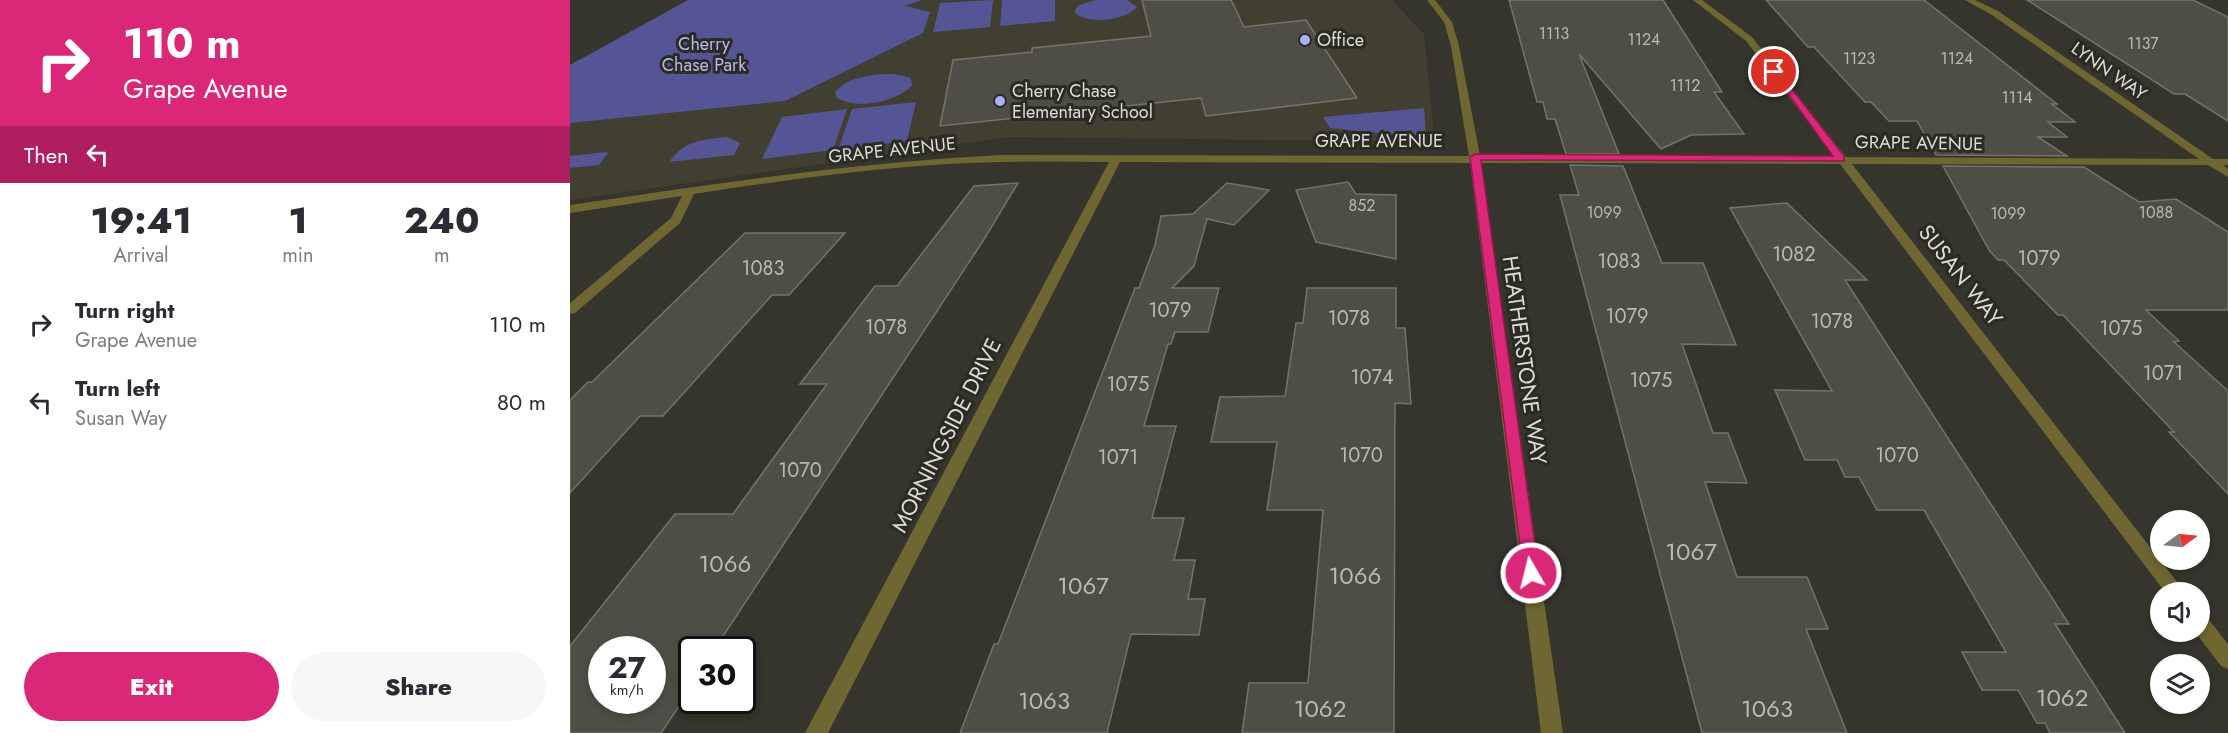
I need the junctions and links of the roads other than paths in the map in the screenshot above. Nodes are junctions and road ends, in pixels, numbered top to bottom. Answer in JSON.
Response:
{"nodes":[{"id":1,"x":1431,"y":0,"type":"edge"},
{"id":2,"x":1697,"y":0,"type":"edge"},
{"id":3,"x":1969,"y":0,"type":"edge"},
{"id":4,"x":1475,"y":157,"type":"junction"},
{"id":5,"x":1116,"y":158,"type":"junction"},
{"id":6,"x":1841,"y":159,"type":"junction"},
{"id":7,"x":2210,"y":162,"type":"junction"},
{"id":8,"x":2228,"y":162,"type":"edge"},
{"id":9,"x":2228,"y":174,"type":"edge"},
{"id":10,"x":690,"y":191,"type":"junction"},
{"id":11,"x":570,"y":209,"type":"edge"},
{"id":12,"x":570,"y":310,"type":"edge"},
{"id":13,"x":2168,"y":582,"type":"edge"},
{"id":14,"x":2210,"y":636,"type":"edge"},
{"id":15,"x":2228,"y":660,"type":"edge"},
{"id":16,"x":816,"y":733,"type":"edge"},
{"id":17,"x":1552,"y":733,"type":"edge"}],
"edges":[{"from":1,"to":4,"type":"street","name":"HEATHERSTONE WAY"},
{"from":2,"to":6,"type":"street","name":"SUSAN WAY"},
{"from":3,"to":7,"type":"street","name":"LYNN WAY"},
{"from":4,"to":5,"type":"street","name":"GRAPE AVENUE"},
{"from":4,"to":6,"type":"street","name":"GRAPE AVENUE"},
{"from":4,"to":17,"type":"street","name":"HEATHERSTONE WAY"},
{"from":5,"to":10,"type":"street","name":"GRAPE AVENUE"},
{"from":5,"to":16,"type":"street","name":"MORNINGSIDE DRIVE"},
{"from":6,"to":7,"type":"street","name":"GRAPE AVENUE"},
{"from":6,"to":13,"type":"street","name":"SUSAN WAY"},
{"from":7,"to":8,"type":"street","name":"GRAPE AVENUE"},
{"from":7,"to":9,"type":"street","name":"LYNN WAY"},
{"from":10,"to":11,"type":"street","name":"GRAPE AVENUE"},
{"from":10,"to":12,"type":"street"},
{"from":14,"to":15,"type":"street"}]}
